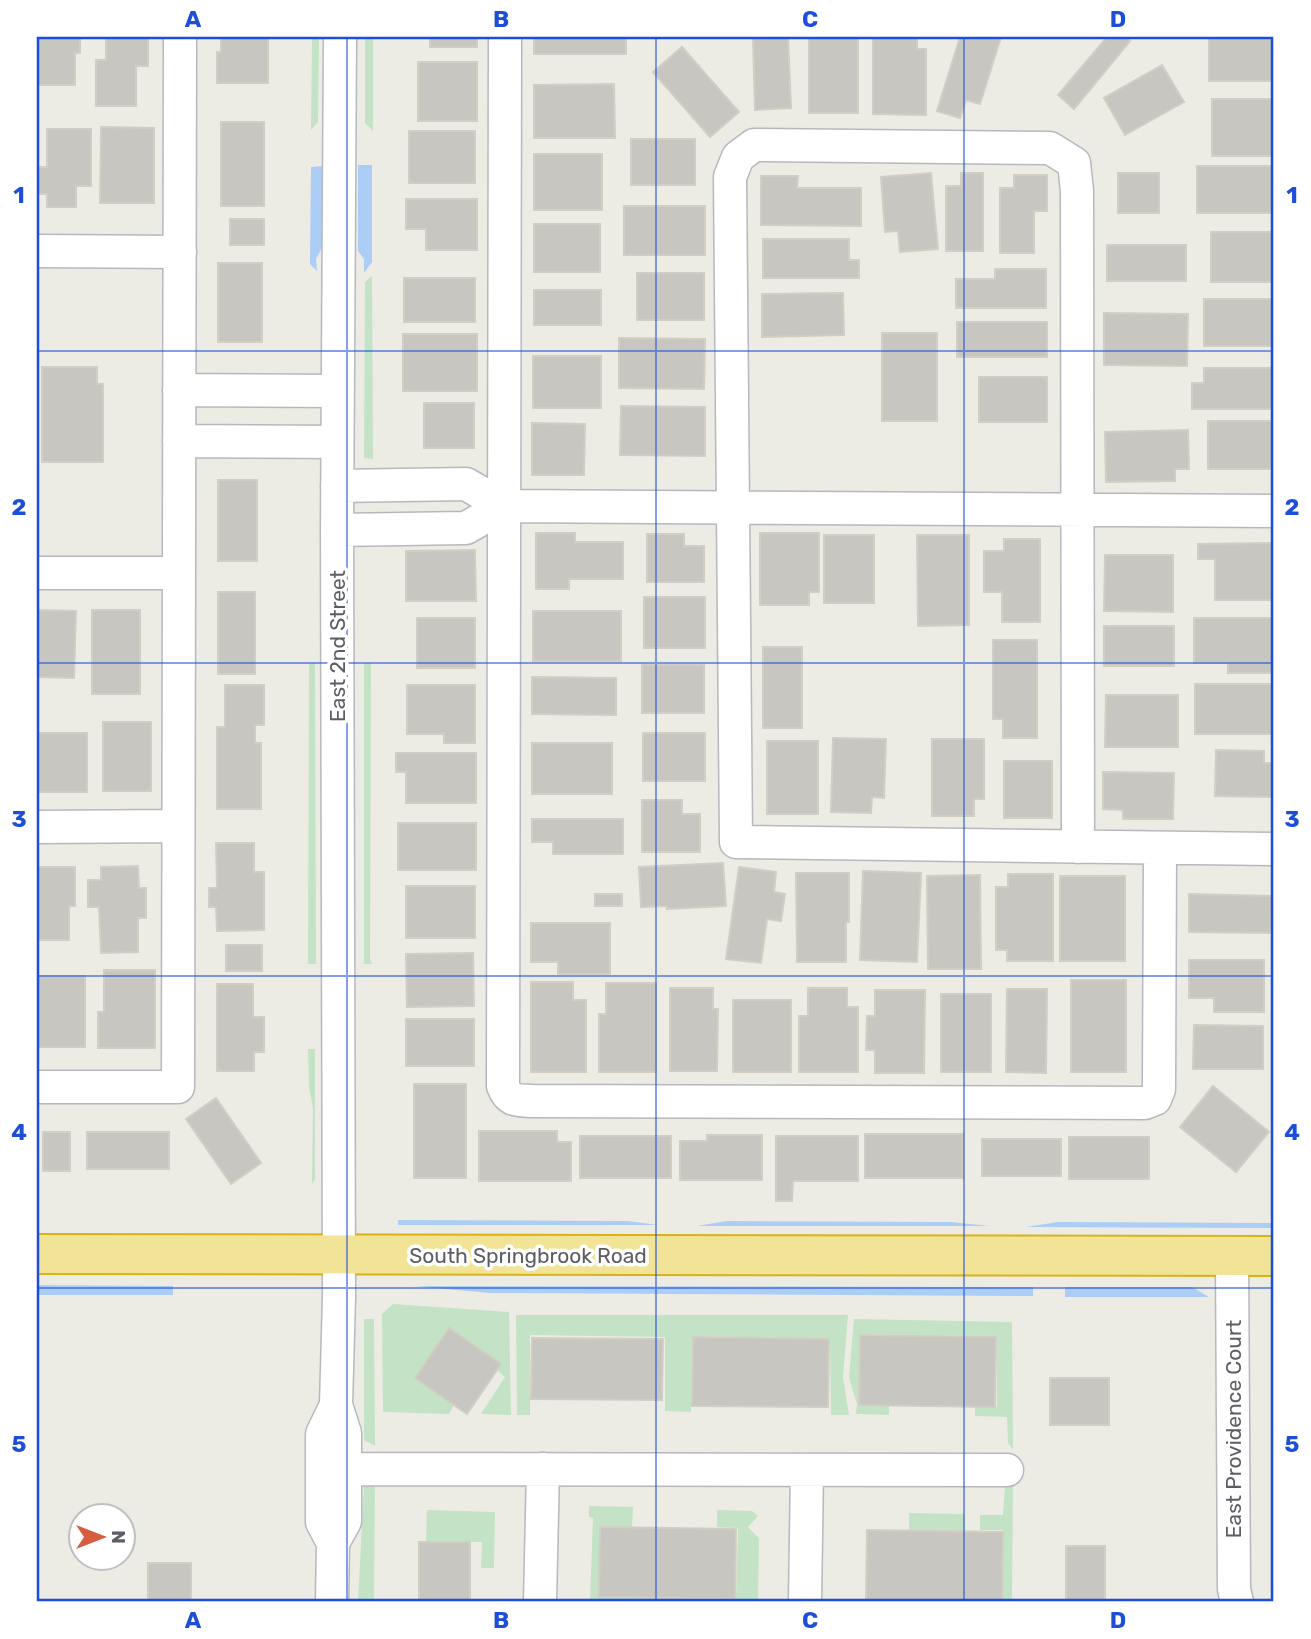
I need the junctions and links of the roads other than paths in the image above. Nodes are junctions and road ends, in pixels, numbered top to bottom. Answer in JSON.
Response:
{"nodes":[{"id":1,"x":180,"y":37,"type":"edge"},
{"id":2,"x":340,"y":37,"type":"edge"},
{"id":3,"x":505,"y":37,"type":"edge"},
{"id":4,"x":37,"y":251,"type":"edge"},
{"id":5,"x":180,"y":252,"type":"junction"},
{"id":6,"x":179,"y":390,"type":"junction"},
{"id":7,"x":337,"y":391,"type":"junction"},
{"id":8,"x":179,"y":442,"type":"junction"},
{"id":9,"x":337,"y":442,"type":"junction"},
{"id":10,"x":337,"y":486,"type":"junction"},
{"id":11,"x":504,"y":506,"type":"junction"},
{"id":12,"x":733,"y":508,"type":"junction"},
{"id":13,"x":1078,"y":510,"type":"junction"},
{"id":14,"x":1274,"y":511,"type":"edge"},
{"id":15,"x":337,"y":530,"type":"junction"},
{"id":16,"x":37,"y":573,"type":"edge"},
{"id":17,"x":179,"y":573,"type":"junction"},
{"id":18,"x":178,"y":826,"type":"junction"},
{"id":19,"x":37,"y":827,"type":"edge"},
{"id":20,"x":1078,"y":846,"type":"junction"},
{"id":21,"x":1160,"y":848,"type":"junction"},
{"id":22,"x":1274,"y":849,"type":"edge"},
{"id":23,"x":37,"y":1087,"type":"edge"},
{"id":24,"x":37,"y":1254,"type":"edge"},
{"id":25,"x":339,"y":1255,"type":"junction"},
{"id":26,"x":1232,"y":1256,"type":"junction"},
{"id":27,"x":1274,"y":1256,"type":"edge"},
{"id":28,"x":336,"y":1405,"type":"junction"},
{"id":29,"x":345,"y":1469,"type":"junction"},
{"id":30,"x":543,"y":1469,"type":"junction"},
{"id":31,"x":807,"y":1470,"type":"junction"},
{"id":32,"x":1007,"y":1470,"type":"dead end"},
{"id":33,"x":332,"y":1543,"type":"junction"},
{"id":34,"x":332,"y":1602,"type":"edge"},
{"id":35,"x":540,"y":1602,"type":"edge"},
{"id":36,"x":805,"y":1602,"type":"edge"},
{"id":37,"x":1237,"y":1602,"type":"edge"}],
"edges":[{"from":1,"to":5,"type":"street"},
{"from":2,"to":7,"type":"street","name":"East 2nd Street"},
{"from":3,"to":11,"type":"street"},
{"from":4,"to":5,"type":"street"},
{"from":5,"to":6,"type":"street"},
{"from":6,"to":7,"type":"street"},
{"from":6,"to":8,"type":"street"},
{"from":7,"to":9,"type":"street","name":"East 2nd Street"},
{"from":8,"to":9,"type":"street"},
{"from":8,"to":17,"type":"street"},
{"from":9,"to":10,"type":"street","name":"East 2nd Street"},
{"from":10,"to":11,"type":"street"},
{"from":10,"to":15,"type":"street","name":"East 2nd Street"},
{"from":11,"to":12,"type":"street"},
{"from":11,"to":15,"type":"street"},
{"from":11,"to":21,"type":"street"},
{"from":12,"to":13,"type":"street"},
{"from":12,"to":13,"type":"street"},
{"from":12,"to":20,"type":"street"},
{"from":13,"to":14,"type":"street"},
{"from":13,"to":20,"type":"street"},
{"from":15,"to":25,"type":"street","name":"East 2nd Street"},
{"from":16,"to":17,"type":"street"},
{"from":17,"to":18,"type":"street"},
{"from":18,"to":19,"type":"street"},
{"from":18,"to":23,"type":"street"},
{"from":20,"to":21,"type":"street"},
{"from":21,"to":22,"type":"street"},
{"from":24,"to":25,"type":"highway","name":"South Springbrook Road"},
{"from":25,"to":26,"type":"highway","name":"South Springbrook Road"},
{"from":25,"to":28,"type":"street","name":"East 2nd Street"},
{"from":26,"to":27,"type":"highway","name":"South Springbrook Road"},
{"from":26,"to":37,"type":"street","name":"East Providence Court"},
{"from":28,"to":29,"type":"street"},
{"from":28,"to":33,"type":"street"},
{"from":29,"to":30,"type":"street"},
{"from":29,"to":33,"type":"street"},
{"from":30,"to":31,"type":"street"},
{"from":30,"to":35,"type":"street"},
{"from":31,"to":32,"type":"street"},
{"from":31,"to":36,"type":"street"},
{"from":33,"to":34,"type":"street"}]}
